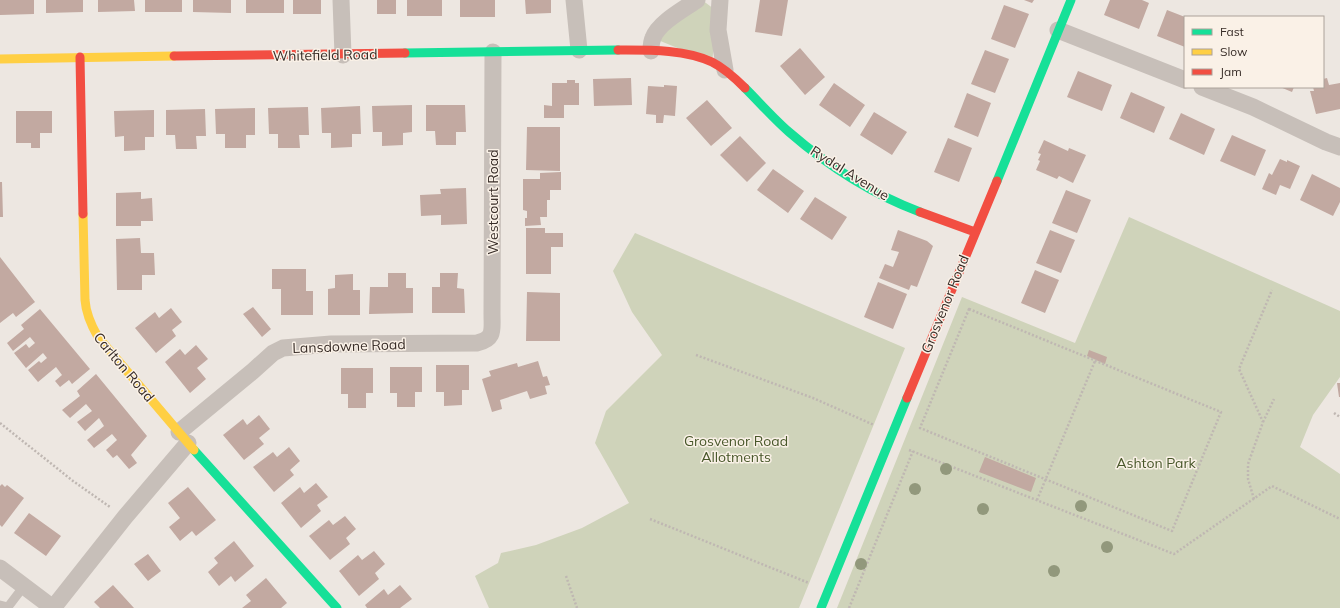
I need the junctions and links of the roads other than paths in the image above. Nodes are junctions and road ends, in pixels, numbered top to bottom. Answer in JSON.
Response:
{"nodes":[{"id":1,"x":341,"y":0,"type":"edge"},
{"id":2,"x":574,"y":0,"type":"edge"},
{"id":3,"x":697,"y":0,"type":"edge"},
{"id":4,"x":720,"y":0,"type":"edge"},
{"id":5,"x":1071,"y":0,"type":"edge"},
{"id":6,"x":1058,"y":30,"type":"junction"},
{"id":7,"x":579,"y":50,"type":"junction"},
{"id":8,"x":651,"y":51,"type":"junction"},
{"id":9,"x":493,"y":52,"type":"junction"},
{"id":10,"x":343,"y":55,"type":"junction"},
{"id":11,"x":80,"y":58,"type":"junction"},
{"id":12,"x":0,"y":59,"type":"edge"},
{"id":13,"x":725,"y":70,"type":"junction"},
{"id":14,"x":1184,"y":80,"type":"edge"},
{"id":15,"x":1205,"y":88,"type":"edge"},
{"id":16,"x":1340,"y":147,"type":"edge"},
{"id":17,"x":975,"y":232,"type":"junction"},
{"id":18,"x":477,"y":343,"type":"joint"},
{"id":19,"x":184,"y":438,"type":"junction"},
{"id":20,"x":0,"y":568,"type":"edge"},
{"id":21,"x":24,"y":586,"type":"junction"},
{"id":22,"x":0,"y":605,"type":"edge"},
{"id":23,"x":53,"y":608,"type":"edge"},
{"id":24,"x":337,"y":608,"type":"edge"},
{"id":25,"x":821,"y":608,"type":"edge"}],
"edges":[{"from":1,"to":10,"type":"street"},
{"from":2,"to":7,"type":"street"},
{"from":3,"to":8,"type":"street"},
{"from":4,"to":13,"type":"street"},
{"from":5,"to":6,"type":"street","name":"Grosvenor Road"},
{"from":6,"to":14,"type":"street"},
{"from":6,"to":17,"type":"street","name":"Grosvenor Road"},
{"from":7,"to":8,"type":"street","name":"Whitefield Road"},
{"from":7,"to":9,"type":"street","name":"Whitefield Road"},
{"from":8,"to":13,"type":"street","name":"Rydal Avenue"},
{"from":9,"to":10,"type":"street","name":"Whitefield Road"},
{"from":9,"to":18,"type":"street","name":"Westcourt Road"},
{"from":10,"to":11,"type":"street","name":"Whitefield Road"},
{"from":11,"to":12,"type":"street","name":"Whitefield Road"},
{"from":11,"to":19,"type":"street","name":"Carlton Road"},
{"from":13,"to":17,"type":"street","name":"Rydal Avenue"},
{"from":15,"to":16,"type":"street"},
{"from":17,"to":25,"type":"street","name":"Grosvenor Road"},
{"from":18,"to":19,"type":"street","name":"Lansdowne Road"},
{"from":19,"to":23,"type":"street","name":"Lansdowne Road"},
{"from":19,"to":24,"type":"street","name":"Carlton Road"},
{"from":20,"to":21,"type":"street"},
{"from":21,"to":22,"type":"lane"},
{"from":21,"to":23,"type":"street"}]}
